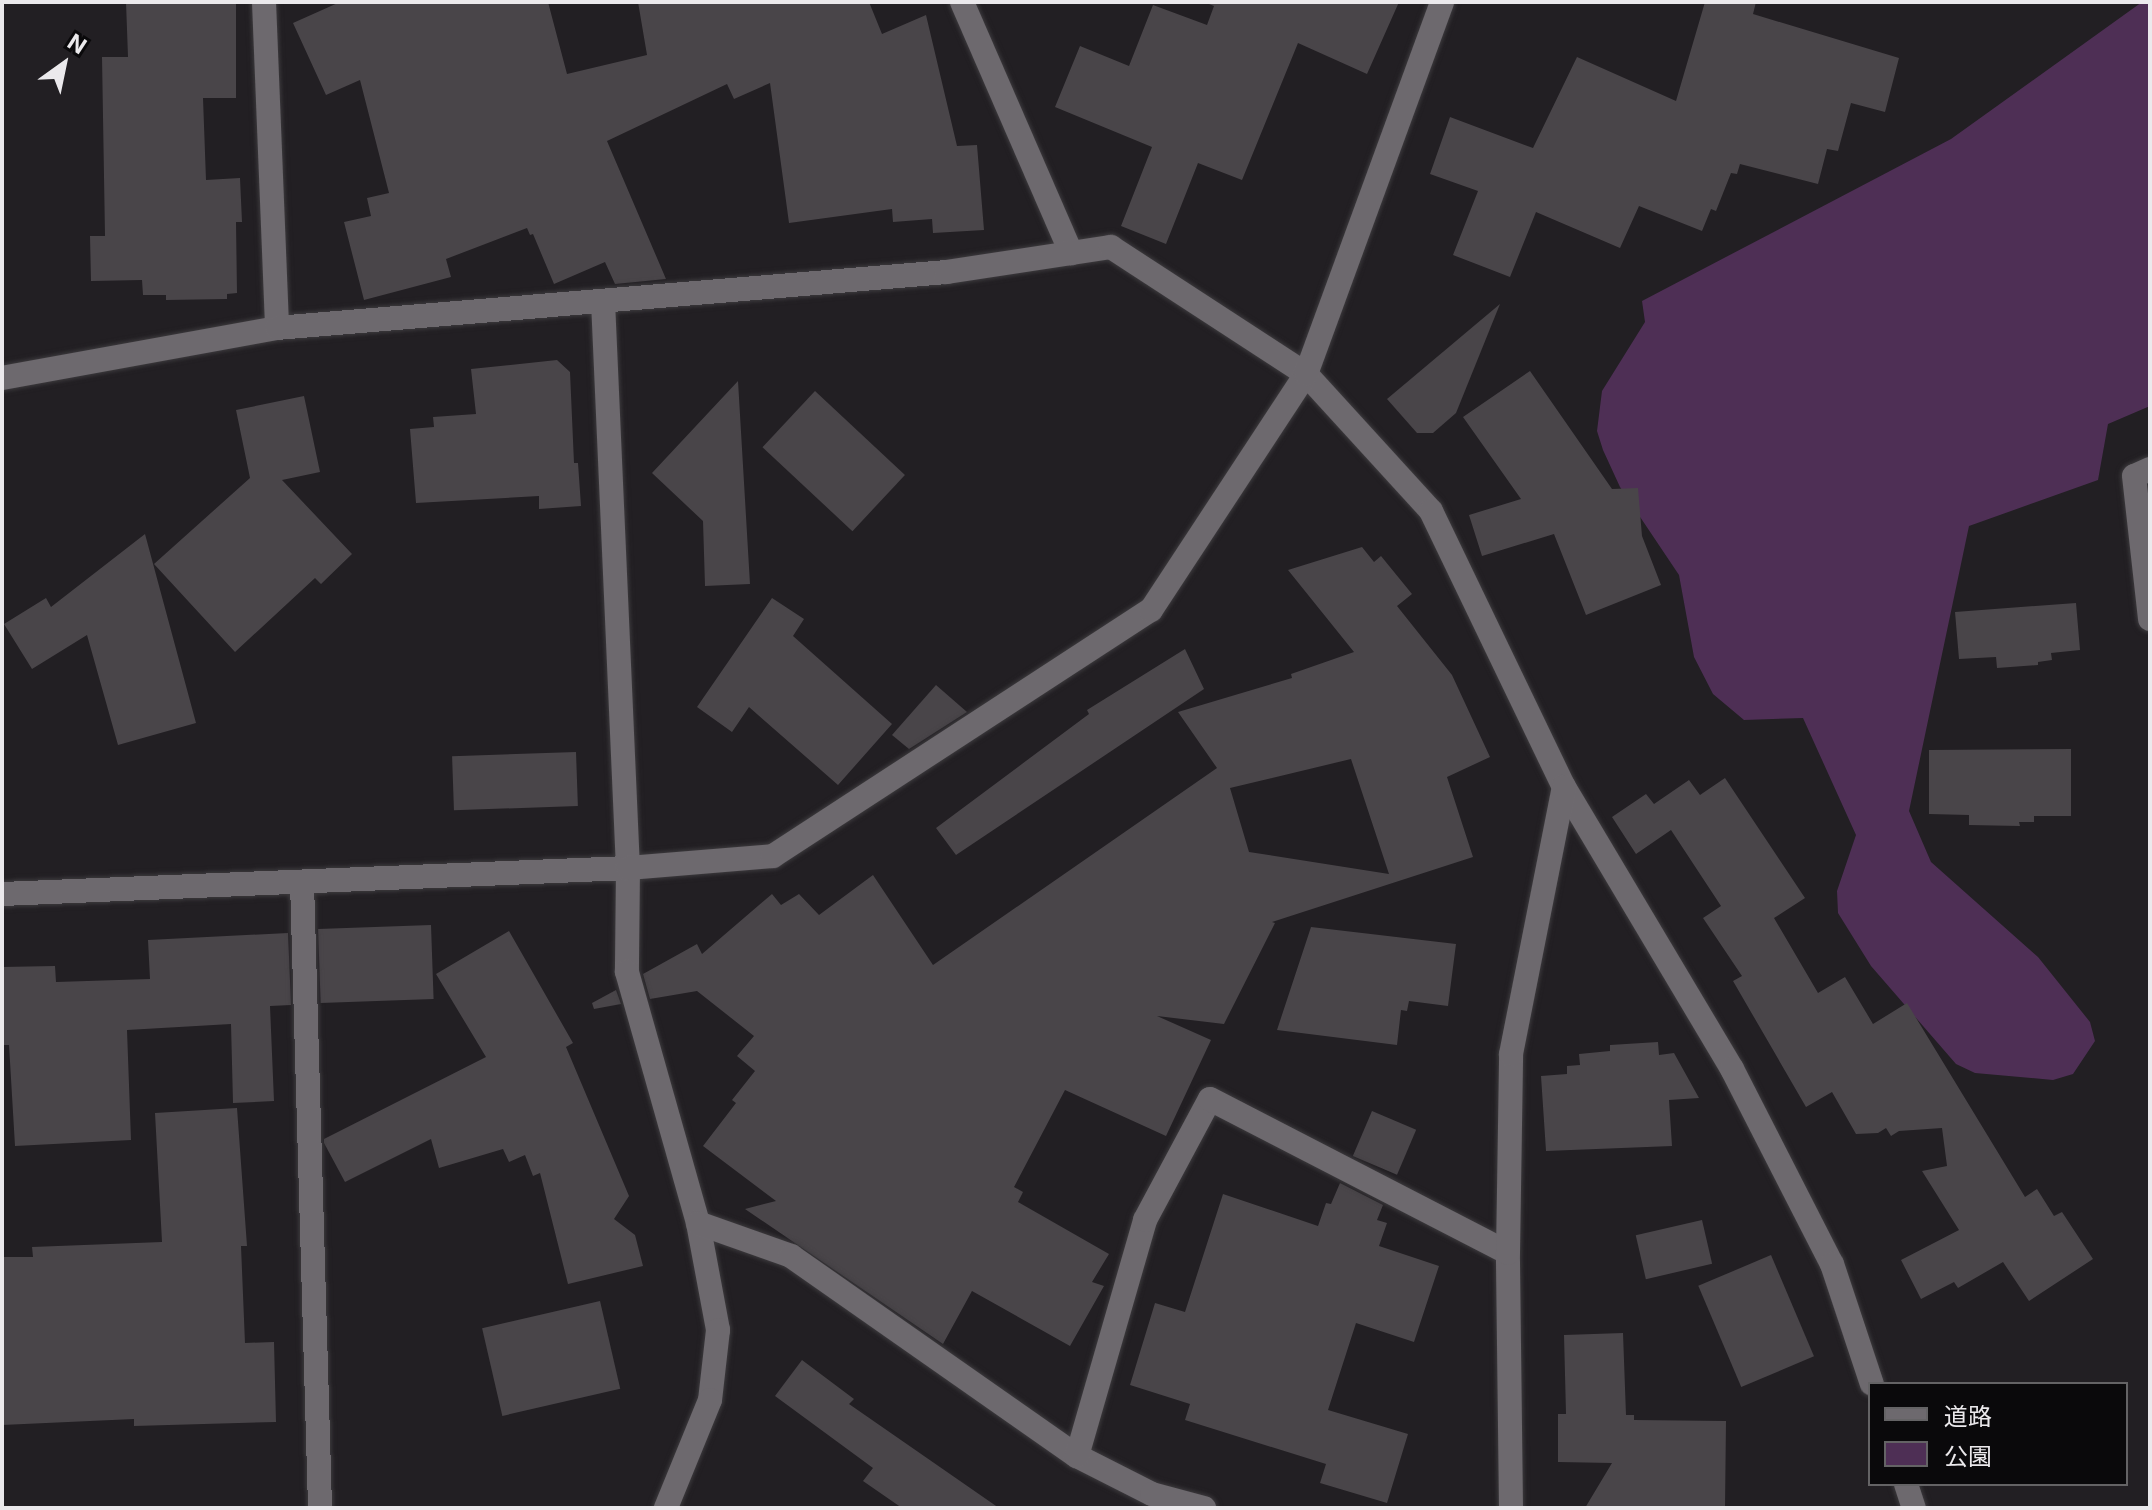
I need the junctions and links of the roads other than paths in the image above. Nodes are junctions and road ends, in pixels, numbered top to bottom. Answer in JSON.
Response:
{"nodes":[{"id":1,"x":264,"y":2,"type":"edge"},
{"id":2,"x":962,"y":2,"type":"edge"},
{"id":3,"x":1442,"y":2,"type":"edge"},
{"id":4,"x":1071,"y":253,"type":"junction"},
{"id":5,"x":603,"y":301,"type":"junction"},
{"id":6,"x":277,"y":328,"type":"junction"},
{"id":7,"x":1306,"y":374,"type":"junction"},
{"id":8,"x":2,"y":378,"type":"edge"},
{"id":9,"x":2150,"y":469,"type":"edge"},
{"id":10,"x":2150,"y":619,"type":"edge"},
{"id":11,"x":1564,"y":787,"type":"junction"},
{"id":12,"x":628,"y":868,"type":"junction"},
{"id":13,"x":302,"y":882,"type":"junction"},
{"id":14,"x":2,"y":894,"type":"edge"},
{"id":15,"x":698,"y":1223,"type":"junction"},
{"id":16,"x":1508,"y":1253,"type":"junction"},
{"id":17,"x":1871,"y":1382,"type":"edge"},
{"id":18,"x":1077,"y":1456,"type":"junction"},
{"id":19,"x":1907,"y":1486,"type":"edge"},
{"id":20,"x":1151,"y":1501,"type":"edge"},
{"id":21,"x":320,"y":1508,"type":"edge"},
{"id":22,"x":666,"y":1508,"type":"edge"},
{"id":23,"x":1204,"y":1508,"type":"edge"},
{"id":24,"x":1511,"y":1508,"type":"edge"},
{"id":25,"x":1914,"y":1508,"type":"edge"}],
"edges":[{"from":1,"to":6,"type":"street"},
{"from":2,"to":4,"type":"street"},
{"from":3,"to":7,"type":"street"},
{"from":4,"to":5,"type":"street"},
{"from":4,"to":7,"type":"street"},
{"from":5,"to":6,"type":"street"},
{"from":5,"to":12,"type":"street"},
{"from":6,"to":8,"type":"street"},
{"from":7,"to":11,"type":"street"},
{"from":7,"to":12,"type":"street"},
{"from":9,"to":10,"type":"street"},
{"from":11,"to":16,"type":"street"},
{"from":11,"to":17,"type":"street"},
{"from":12,"to":13,"type":"street"},
{"from":12,"to":15,"type":"street"},
{"from":13,"to":14,"type":"street"},
{"from":13,"to":21,"type":"street"},
{"from":15,"to":18,"type":"street"},
{"from":15,"to":22,"type":"street"},
{"from":16,"to":18,"type":"street"},
{"from":16,"to":24,"type":"street"},
{"from":18,"to":20,"type":"street"},
{"from":19,"to":25,"type":"street"},
{"from":20,"to":23,"type":"street"}]}
